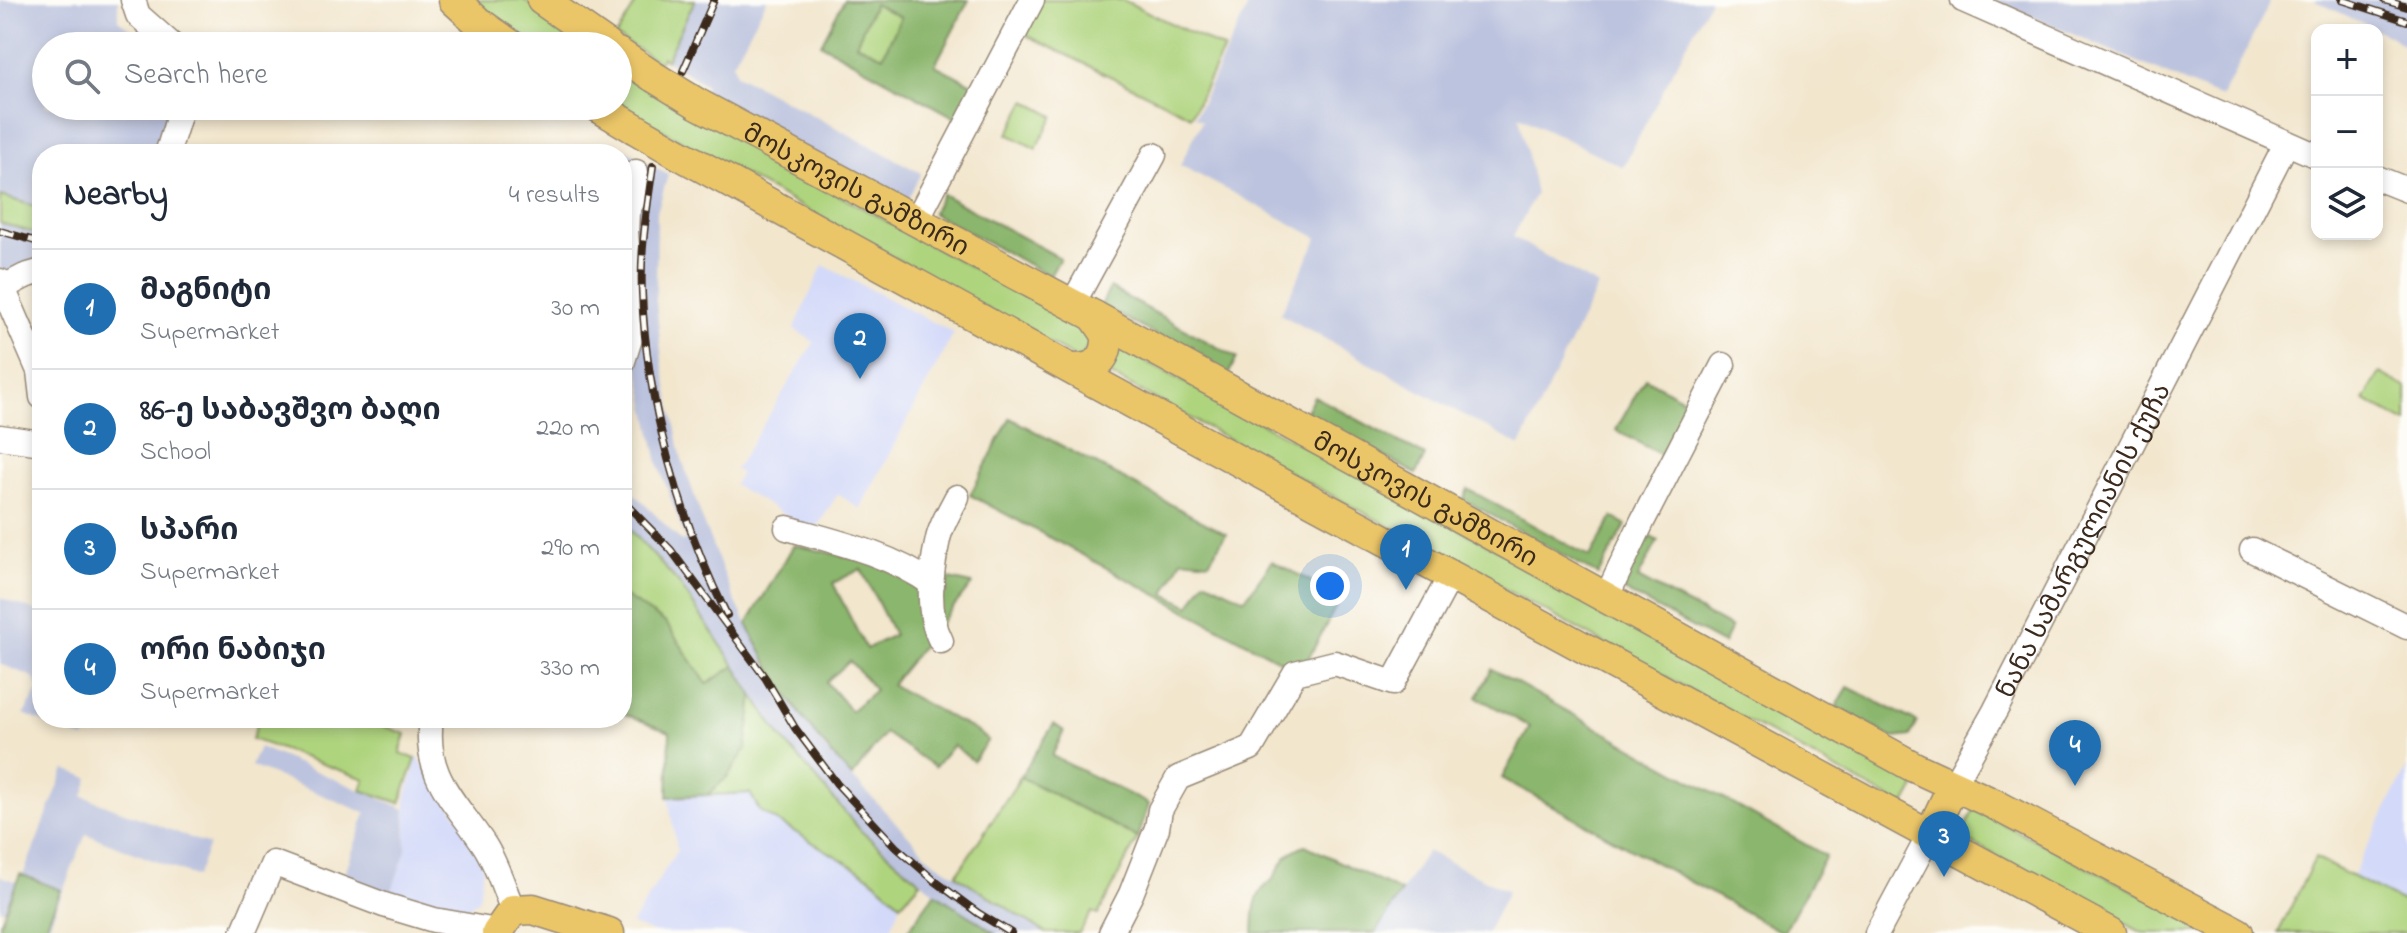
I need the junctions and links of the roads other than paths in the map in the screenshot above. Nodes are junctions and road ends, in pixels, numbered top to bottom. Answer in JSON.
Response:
{"nodes":[{"id":1,"x":133,"y":0,"type":"edge"},
{"id":2,"x":454,"y":0,"type":"edge"},
{"id":3,"x":542,"y":0,"type":"edge"},
{"id":4,"x":1032,"y":0,"type":"edge"},
{"id":5,"x":1963,"y":0,"type":"edge"},
{"id":6,"x":157,"y":32,"type":"edge"},
{"id":7,"x":492,"y":32,"type":"edge"},
{"id":8,"x":588,"y":32,"type":"edge"},
{"id":9,"x":632,"y":62,"type":"edge"},
{"id":10,"x":178,"y":120,"type":"edge"},
{"id":11,"x":621,"y":120,"type":"edge"},
{"id":12,"x":170,"y":144,"type":"edge"},
{"id":13,"x":2286,"y":144,"type":"junction"},
{"id":14,"x":2311,"y":154,"type":"edge"},
{"id":15,"x":1154,"y":155,"type":"dead end"},
{"id":16,"x":636,"y":172,"type":"dead end"},
{"id":17,"x":2383,"y":180,"type":"edge"},
{"id":18,"x":2407,"y":190,"type":"edge"},
{"id":19,"x":632,"y":202,"type":"edge"},
{"id":20,"x":916,"y":221,"type":"junction"},
{"id":21,"x":32,"y":274,"type":"edge"},
{"id":22,"x":2,"y":284,"type":"edge"},
{"id":23,"x":1083,"y":310,"type":"junction"},
{"id":24,"x":32,"y":355,"type":"edge"},
{"id":25,"x":1723,"y":365,"type":"dead end"},
{"id":26,"x":1073,"y":369,"type":"junction"},
{"id":27,"x":0,"y":437,"type":"edge"},
{"id":28,"x":32,"y":442,"type":"edge"},
{"id":29,"x":957,"y":497,"type":"dead end"},
{"id":30,"x":787,"y":528,"type":"dead end"},
{"id":31,"x":2252,"y":550,"type":"dead end"},
{"id":32,"x":1451,"y":575,"type":"junction"},
{"id":33,"x":932,"y":584,"type":"junction"},
{"id":34,"x":1606,"y":598,"type":"junction"},
{"id":35,"x":2407,"y":627,"type":"edge"},
{"id":36,"x":941,"y":641,"type":"dead end"},
{"id":37,"x":429,"y":728,"type":"edge"},
{"id":38,"x":1953,"y":786,"type":"junction"},
{"id":39,"x":1930,"y":834,"type":"junction"},
{"id":40,"x":502,"y":925,"type":"edge"},
{"id":41,"x":243,"y":933,"type":"edge"},
{"id":42,"x":607,"y":933,"type":"edge"},
{"id":43,"x":1111,"y":933,"type":"edge"},
{"id":44,"x":1877,"y":933,"type":"edge"},
{"id":45,"x":2111,"y":933,"type":"edge"},
{"id":46,"x":2238,"y":933,"type":"edge"}],
"edges":[{"from":1,"to":6,"type":"street"},
{"from":2,"to":7,"type":"main road"},
{"from":3,"to":8,"type":"main road"},
{"from":4,"to":20,"type":"street"},
{"from":5,"to":13,"type":"street"},
{"from":9,"to":20,"type":"main road","name":"მოსკოვის გამზირი","bridge":true},
{"from":10,"to":12,"type":"street"},
{"from":11,"to":26,"type":"main road","name":"მოსკოვის გამზირი","bridge":true},
{"from":13,"to":14,"type":"street"},
{"from":13,"to":38,"type":"street","name":"ნანა სამარგულიანის ქუჩა"},
{"from":15,"to":23,"type":"street"},
{"from":16,"to":19,"type":"street"},
{"from":17,"to":18,"type":"street"},
{"from":20,"to":23,"type":"main road","name":"მოსკოვის გამზირი"},
{"from":21,"to":22,"type":"street"},
{"from":22,"to":24,"type":"street"},
{"from":23,"to":26,"type":"main road"},
{"from":23,"to":34,"type":"main road","name":"მოსკოვის გამზირი"},
{"from":25,"to":34,"type":"street"},
{"from":26,"to":32,"type":"main road","name":"მოსკოვის გამზირი"},
{"from":27,"to":28,"type":"street"},
{"from":29,"to":33,"type":"street"},
{"from":30,"to":33,"type":"street"},
{"from":31,"to":35,"type":"street"},
{"from":32,"to":39,"type":"main road","name":"მოსკოვის გამზირი"},
{"from":32,"to":43,"type":"street"},
{"from":33,"to":36,"type":"street"},
{"from":34,"to":38,"type":"main road","name":"მოსკოვის გამზირი"},
{"from":37,"to":40,"type":"street"},
{"from":38,"to":39,"type":"main road","name":"ნანა სამარგულიანის ქუჩა"},
{"from":38,"to":46,"type":"main road","name":"მოსკოვის გამზირი"},
{"from":39,"to":44,"type":"street","name":"ნანა სამარგულიანის ქუჩა"},
{"from":39,"to":45,"type":"main road","name":"მოსკოვის გამზირი"},
{"from":40,"to":41,"type":"street"},
{"from":40,"to":42,"type":"main road"}]}
